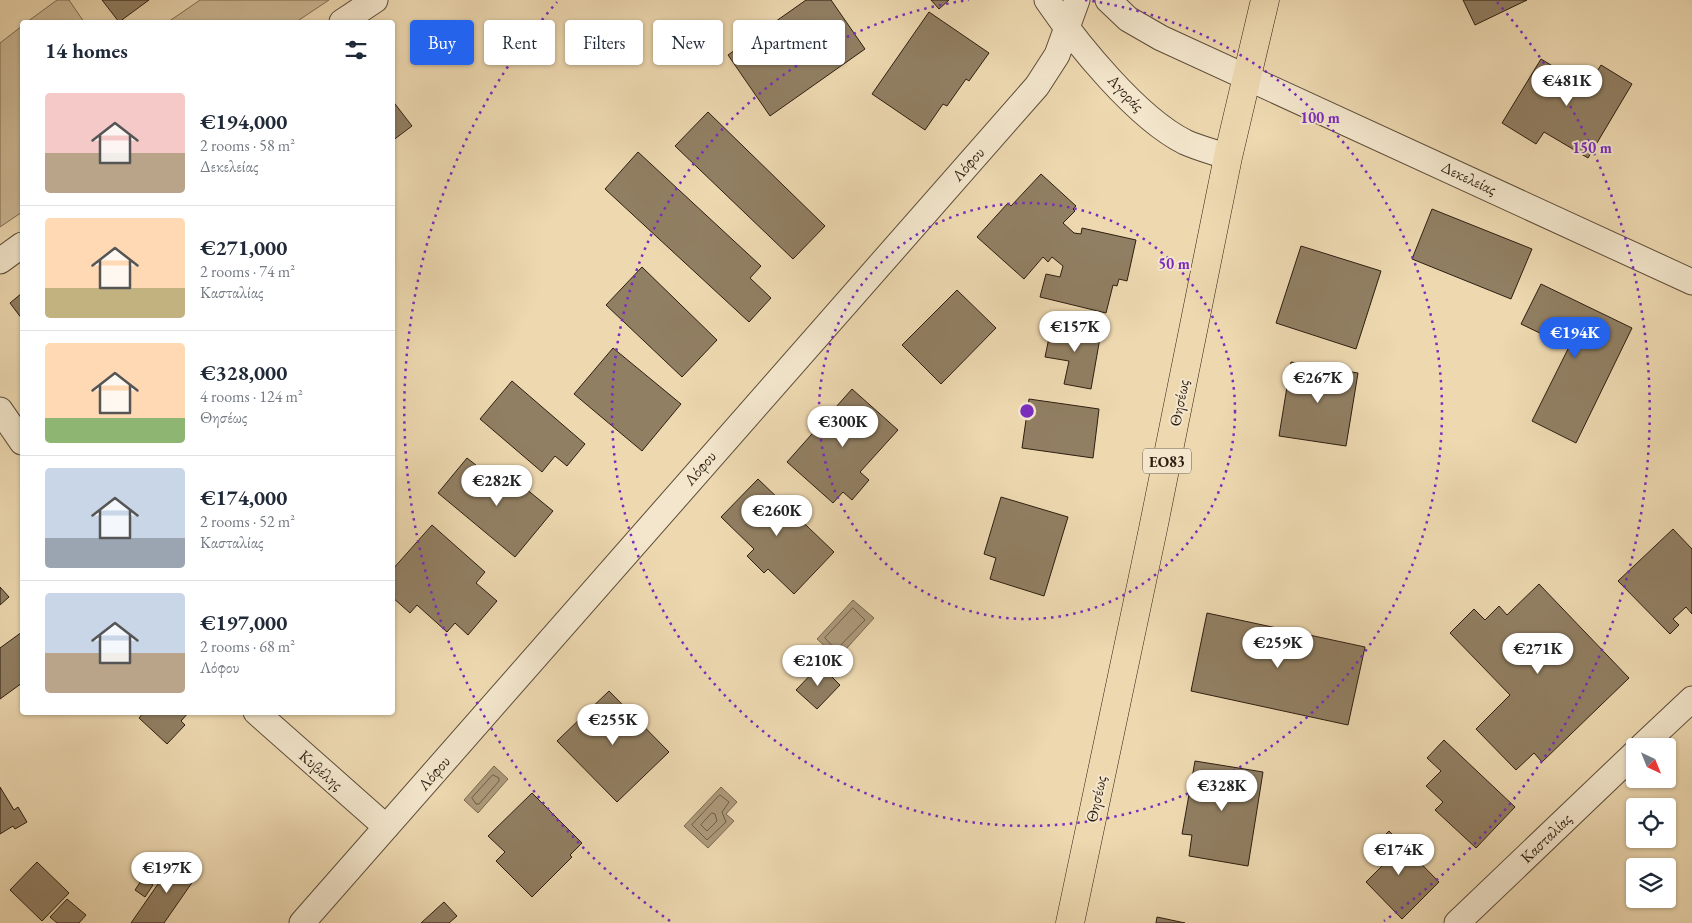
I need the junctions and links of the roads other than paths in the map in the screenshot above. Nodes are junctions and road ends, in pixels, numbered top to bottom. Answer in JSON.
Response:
{"nodes":[{"id":1,"x":375,"y":0,"type":"edge"},
{"id":2,"x":1047,"y":0,"type":"edge"},
{"id":3,"x":1077,"y":0,"type":"edge"},
{"id":4,"x":1108,"y":0,"type":"edge"},
{"id":5,"x":1265,"y":0,"type":"edge"},
{"id":6,"x":345,"y":20,"type":"edge"},
{"id":7,"x":1067,"y":30,"type":"junction"},
{"id":8,"x":1246,"y":75,"type":"junction"},
{"id":9,"x":1228,"y":157,"type":"junction"},
{"id":10,"x":20,"y":247,"type":"edge"},
{"id":11,"x":0,"y":261,"type":"edge"},
{"id":12,"x":1692,"y":282,"type":"edge"},
{"id":13,"x":0,"y":410,"type":"edge"},
{"id":14,"x":20,"y":439,"type":"edge"},
{"id":15,"x":1692,"y":699,"type":"edge"},
{"id":16,"x":259,"y":715,"type":"edge"},
{"id":17,"x":1651,"y":738,"type":"edge"},
{"id":18,"x":1626,"y":762,"type":"edge"},
{"id":19,"x":386,"y":827,"type":"junction"},
{"id":20,"x":302,"y":923,"type":"edge"},
{"id":21,"x":1070,"y":923,"type":"edge"},
{"id":22,"x":1457,"y":923,"type":"edge"}],
"edges":[{"from":1,"to":6,"type":"street"},
{"from":2,"to":7,"type":"street","name":"Αγοράς"},
{"from":3,"to":7,"type":"street","name":"Λόφου"},
{"from":4,"to":8,"type":"street"},
{"from":5,"to":8,"type":"main road","name":"Θησέως","number":"ΕΟ83"},
{"from":7,"to":9,"type":"street","name":"Αγοράς"},
{"from":7,"to":19,"type":"street","name":"Λόφου"},
{"from":8,"to":9,"type":"main road","name":"Θησέως","number":"ΕΟ83"},
{"from":8,"to":12,"type":"street","name":"Δεκελείας"},
{"from":9,"to":21,"type":"main road","name":"Θησέως","number":"ΕΟ83"},
{"from":10,"to":11,"type":"street"},
{"from":13,"to":14,"type":"street"},
{"from":15,"to":17,"type":"street"},
{"from":16,"to":19,"type":"street","name":"Κυβέλης"},
{"from":18,"to":22,"type":"street","name":"Κασταλίας"},
{"from":19,"to":20,"type":"street","name":"Λόφου"}]}
